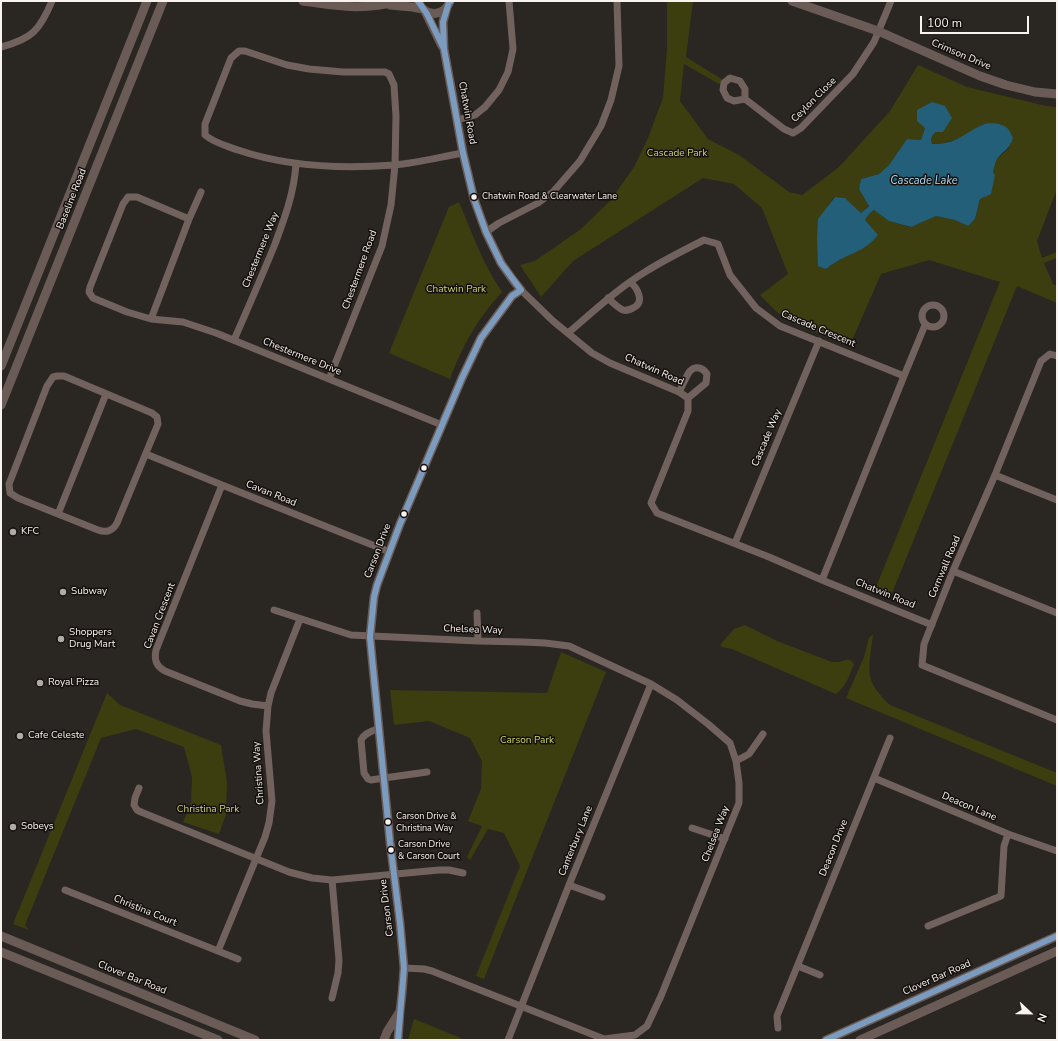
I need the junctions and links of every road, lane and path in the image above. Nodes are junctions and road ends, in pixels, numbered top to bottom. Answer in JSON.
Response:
{"nodes":[{"id":1,"x":52,"y":1,"type":"edge"},
{"id":2,"x":147,"y":1,"type":"edge"},
{"id":3,"x":163,"y":1,"type":"edge"},
{"id":4,"x":170,"y":1,"type":"edge"},
{"id":5,"x":303,"y":1,"type":"edge"},
{"id":6,"x":398,"y":1,"type":"edge"},
{"id":7,"x":509,"y":1,"type":"edge"},
{"id":8,"x":616,"y":1,"type":"edge"},
{"id":9,"x":792,"y":1,"type":"edge"},
{"id":10,"x":891,"y":1,"type":"edge"},
{"id":11,"x":449,"y":3,"type":"edge"},
{"id":12,"x":384,"y":5,"type":"junction"},
{"id":13,"x":422,"y":7,"type":"edge"},
{"id":14,"x":154,"y":22,"type":"junction"},
{"id":15,"x":878,"y":31,"type":"junction"},
{"id":16,"x":1,"y":47,"type":"edge"},
{"id":17,"x":444,"y":49,"type":"junction"},
{"id":18,"x":1057,"y":94,"type":"edge"},
{"id":19,"x":745,"y":99,"type":"dead end"},
{"id":20,"x":457,"y":120,"type":"junction"},
{"id":21,"x":463,"y":153,"type":"junction"},
{"id":22,"x":296,"y":164,"type":"junction"},
{"id":23,"x":395,"y":165,"type":"junction"},
{"id":24,"x":201,"y":192,"type":"dead end"},
{"id":25,"x":189,"y":219,"type":"junction"},
{"id":26,"x":486,"y":232,"type":"junction"},
{"id":27,"x":630,"y":282,"type":"junction"},
{"id":28,"x":521,"y":290,"type":"junction"},
{"id":29,"x":608,"y":298,"type":"junction"},
{"id":30,"x":151,"y":320,"type":"junction"},
{"id":31,"x":925,"y":325,"type":"dead end"},
{"id":32,"x":568,"y":334,"type":"junction"},
{"id":33,"x":234,"y":340,"type":"junction"},
{"id":34,"x":819,"y":341,"type":"junction"},
{"id":35,"x":1057,"y":356,"type":"edge"},
{"id":36,"x":1,"y":366,"type":"edge"},
{"id":37,"x":904,"y":376,"type":"junction"},
{"id":38,"x":329,"y":378,"type":"junction"},
{"id":39,"x":679,"y":392,"type":"junction"},
{"id":40,"x":106,"y":394,"type":"junction"},
{"id":41,"x":688,"y":398,"type":"junction"},
{"id":42,"x":1,"y":405,"type":"edge"},
{"id":43,"x":442,"y":425,"type":"junction"},
{"id":44,"x":146,"y":454,"type":"junction"},
{"id":45,"x":995,"y":475,"type":"junction"},
{"id":46,"x":222,"y":486,"type":"junction"},
{"id":47,"x":1057,"y":500,"type":"edge"},
{"id":48,"x":58,"y":514,"type":"junction"},
{"id":49,"x":735,"y":543,"type":"junction"},
{"id":50,"x":390,"y":552,"type":"junction"},
{"id":51,"x":953,"y":571,"type":"junction"},
{"id":52,"x":822,"y":580,"type":"junction"},
{"id":53,"x":274,"y":610,"type":"dead end"},
{"id":54,"x":478,"y":613,"type":"dead end"},
{"id":55,"x":1057,"y":613,"type":"edge"},
{"id":56,"x":300,"y":619,"type":"junction"},
{"id":57,"x":932,"y":625,"type":"junction"},
{"id":58,"x":370,"y":637,"type":"junction"},
{"id":59,"x":478,"y":641,"type":"junction"},
{"id":60,"x":651,"y":684,"type":"junction"},
{"id":61,"x":268,"y":706,"type":"junction"},
{"id":62,"x":1057,"y":720,"type":"edge"},
{"id":63,"x":379,"y":728,"type":"junction"},
{"id":64,"x":763,"y":734,"type":"dead end"},
{"id":65,"x":890,"y":738,"type":"dead end"},
{"id":66,"x":736,"y":761,"type":"junction"},
{"id":67,"x":427,"y":772,"type":"dead end"},
{"id":68,"x":384,"y":778,"type":"junction"},
{"id":69,"x":874,"y":778,"type":"junction"},
{"id":70,"x":139,"y":788,"type":"dead end"},
{"id":71,"x":692,"y":828,"type":"dead end"},
{"id":72,"x":1008,"y":834,"type":"junction"},
{"id":73,"x":725,"y":839,"type":"junction"},
{"id":74,"x":1057,"y":851,"type":"edge"},
{"id":75,"x":256,"y":859,"type":"junction"},
{"id":76,"x":463,"y":873,"type":"dead end"},
{"id":77,"x":394,"y":874,"type":"junction"},
{"id":78,"x":332,"y":880,"type":"junction"},
{"id":79,"x":569,"y":885,"type":"junction"},
{"id":80,"x":65,"y":890,"type":"dead end"},
{"id":81,"x":602,"y":897,"type":"dead end"},
{"id":82,"x":928,"y":926,"type":"dead end"},
{"id":83,"x":1,"y":936,"type":"edge"},
{"id":84,"x":1057,"y":936,"type":"edge"},
{"id":85,"x":218,"y":951,"type":"junction"},
{"id":86,"x":1057,"y":951,"type":"edge"},
{"id":87,"x":1,"y":952,"type":"edge"},
{"id":88,"x":238,"y":960,"type":"dead end"},
{"id":89,"x":798,"y":966,"type":"junction"},
{"id":90,"x":404,"y":968,"type":"junction"},
{"id":91,"x":820,"y":975,"type":"dead end"},
{"id":92,"x":332,"y":998,"type":"dead end"},
{"id":93,"x":521,"y":1006,"type":"junction"},
{"id":94,"x":400,"y":1011,"type":"junction"},
{"id":95,"x":778,"y":1028,"type":"dead end"},
{"id":96,"x":218,"y":1040,"type":"edge"},
{"id":97,"x":255,"y":1040,"type":"edge"},
{"id":98,"x":384,"y":1040,"type":"edge"},
{"id":99,"x":398,"y":1040,"type":"edge"},
{"id":100,"x":508,"y":1040,"type":"edge"},
{"id":101,"x":826,"y":1040,"type":"edge"},
{"id":102,"x":860,"y":1040,"type":"edge"}],
"edges":[{"from":1,"to":16,"type":"street"},
{"from":2,"to":36,"type":"main road","name":"Baseline Road"},
{"from":3,"to":14,"type":"main road","name":"Baseline Road"},
{"from":4,"to":14,"type":"main road"},
{"from":5,"to":12,"type":"main road"},
{"from":6,"to":12,"type":"main road"},
{"from":7,"to":20,"type":"street"},
{"from":8,"to":26,"type":"street"},
{"from":9,"to":15,"type":"main road","name":"Crimson Drive"},
{"from":10,"to":15,"type":"street"},
{"from":11,"to":13,"type":"main road"},
{"from":11,"to":17,"type":"main road","name":"Chatwin Road"},
{"from":12,"to":13,"type":"main road"},
{"from":13,"to":17,"type":"main road","name":"Chatwin Road"},
{"from":14,"to":42,"type":"main road","name":"Baseline Road"},
{"from":15,"to":18,"type":"main road","name":"Crimson Drive"},
{"from":15,"to":19,"type":"street","name":"Ceylon Close"},
{"from":17,"to":20,"type":"main road","name":"Chatwin Road"},
{"from":20,"to":21,"type":"main road","name":"Chatwin Road"},
{"from":21,"to":23,"type":"street"},
{"from":21,"to":26,"type":"main road","name":"Chatwin Road"},
{"from":22,"to":23,"type":"street"},
{"from":22,"to":23,"type":"street","name":"Chestermere Road"},
{"from":22,"to":33,"type":"street","name":"Chestermere Way"},
{"from":23,"to":38,"type":"street","name":"Chestermere Road"},
{"from":24,"to":25,"type":"street"},
{"from":25,"to":30,"type":"street"},
{"from":25,"to":30,"type":"street","name":"Chestermere Drive"},
{"from":26,"to":28,"type":"main road","name":"Chatwin Road"},
{"from":27,"to":29,"type":"street","name":"Cascade Crescent"},
{"from":27,"to":29,"type":"street"},
{"from":27,"to":34,"type":"street","name":"Cascade Crescent"},
{"from":28,"to":32,"type":"street","name":"Chatwin Road"},
{"from":28,"to":43,"type":"main road","name":"Carson Drive"},
{"from":29,"to":32,"type":"street","name":"Cascade Crescent"},
{"from":30,"to":33,"type":"street","name":"Chestermere Drive"},
{"from":31,"to":37,"type":"street"},
{"from":32,"to":39,"type":"street","name":"Chatwin Road"},
{"from":33,"to":38,"type":"street","name":"Chestermere Drive"},
{"from":34,"to":37,"type":"street","name":"Cascade Crescent"},
{"from":34,"to":49,"type":"street","name":"Cascade Way"},
{"from":35,"to":45,"type":"street","name":"Cornwall Road"},
{"from":37,"to":52,"type":"street"},
{"from":38,"to":43,"type":"street","name":"Chestermere Drive"},
{"from":39,"to":41,"type":"street","name":"Chatwin Road"},
{"from":39,"to":41,"type":"street"},
{"from":40,"to":44,"type":"street"},
{"from":40,"to":48,"type":"street"},
{"from":40,"to":48,"type":"street"},
{"from":41,"to":49,"type":"street","name":"Chatwin Road"},
{"from":43,"to":50,"type":"main road","name":"Carson Drive"},
{"from":44,"to":46,"type":"street","name":"Cavan Road"},
{"from":44,"to":48,"type":"street"},
{"from":45,"to":47,"type":"street"},
{"from":45,"to":51,"type":"street","name":"Cornwall Road"},
{"from":46,"to":50,"type":"street","name":"Cavan Road"},
{"from":46,"to":61,"type":"street","name":"Cavan Crescent"},
{"from":49,"to":52,"type":"street","name":"Chatwin Road"},
{"from":50,"to":58,"type":"main road","name":"Carson Drive"},
{"from":51,"to":55,"type":"street"},
{"from":51,"to":57,"type":"street","name":"Cornwall Road"},
{"from":52,"to":57,"type":"street","name":"Chatwin Road"},
{"from":53,"to":56,"type":"street"},
{"from":54,"to":59,"type":"street"},
{"from":56,"to":58,"type":"street"},
{"from":56,"to":61,"type":"street","name":"Christina Way"},
{"from":57,"to":62,"type":"street","name":"Cornwall Road"},
{"from":58,"to":59,"type":"street","name":"Chelsea Way"},
{"from":58,"to":63,"type":"main road","name":"Carson Drive"},
{"from":59,"to":60,"type":"street","name":"Chelsea Way"},
{"from":60,"to":66,"type":"street","name":"Chelsea Way"},
{"from":60,"to":79,"type":"street","name":"Canterbury Lane"},
{"from":61,"to":75,"type":"street","name":"Christina Way"},
{"from":63,"to":68,"type":"main road","name":"Carson Drive"},
{"from":63,"to":68,"type":"street"},
{"from":64,"to":66,"type":"street"},
{"from":65,"to":69,"type":"street","name":"Deacon Drive"},
{"from":66,"to":73,"type":"street","name":"Chelsea Way"},
{"from":67,"to":68,"type":"street"},
{"from":68,"to":77,"type":"main road","name":"Carson Drive"},
{"from":69,"to":72,"type":"street","name":"Deacon Lane"},
{"from":69,"to":89,"type":"street","name":"Deacon Drive"},
{"from":70,"to":75,"type":"street"},
{"from":71,"to":73,"type":"street"},
{"from":72,"to":74,"type":"street","name":"Deacon Lane"},
{"from":72,"to":82,"type":"street"},
{"from":73,"to":93,"type":"street","name":"Chelsea Way"},
{"from":75,"to":78,"type":"street"},
{"from":75,"to":85,"type":"street"},
{"from":76,"to":77,"type":"street"},
{"from":77,"to":78,"type":"street"},
{"from":77,"to":90,"type":"main road","name":"Carson Drive"},
{"from":78,"to":92,"type":"street"},
{"from":79,"to":81,"type":"street"},
{"from":79,"to":93,"type":"street","name":"Canterbury Lane"},
{"from":80,"to":85,"type":"street","name":"Christina Court"},
{"from":83,"to":97,"type":"main road","name":"Clover Bar Road"},
{"from":84,"to":101,"type":"main road","name":"Clover Bar Road"},
{"from":85,"to":88,"type":"street","name":"Christina Court"},
{"from":86,"to":102,"type":"main road"},
{"from":87,"to":96,"type":"main road"},
{"from":89,"to":91,"type":"street"},
{"from":89,"to":95,"type":"street","name":"Deacon Drive"},
{"from":90,"to":93,"type":"street","name":"Chelsea Way"},
{"from":90,"to":94,"type":"main road","name":"Carson Drive"},
{"from":93,"to":100,"type":"street","name":"Canterbury Lane"},
{"from":94,"to":98,"type":"main road","name":"Carson Drive"},
{"from":94,"to":99,"type":"main road","name":"Carson Drive"}]}
